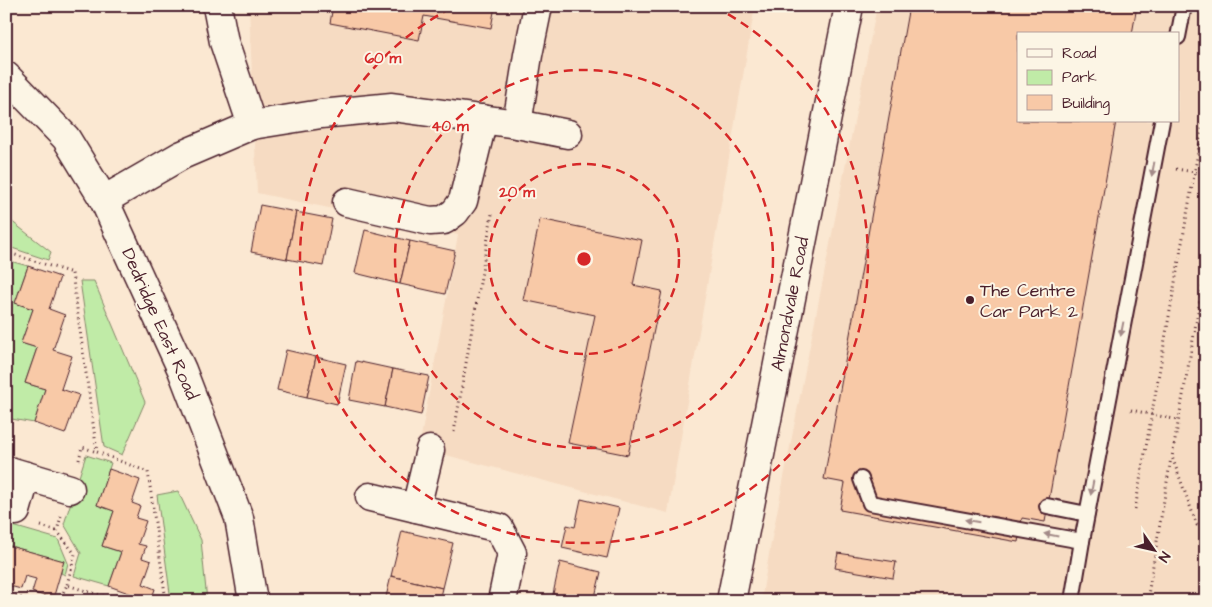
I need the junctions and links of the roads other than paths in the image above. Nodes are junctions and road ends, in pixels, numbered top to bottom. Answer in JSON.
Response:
{"nodes":[{"id":1,"x":217,"y":6,"type":"edge"},
{"id":2,"x":538,"y":6,"type":"edge"},
{"id":3,"x":849,"y":6,"type":"edge"},
{"id":4,"x":1184,"y":6,"type":"edge"},
{"id":5,"x":1179,"y":32,"type":"edge"},
{"id":6,"x":6,"y":76,"type":"edge"},
{"id":7,"x":483,"y":119,"type":"junction"},
{"id":8,"x":1162,"y":122,"type":"edge"},
{"id":9,"x":517,"y":124,"type":"junction"},
{"id":10,"x":252,"y":125,"type":"junction"},
{"id":11,"x":568,"y":134,"type":"dead end"},
{"id":12,"x":104,"y":200,"type":"junction"},
{"id":13,"x":347,"y":202,"type":"dead end"},
{"id":14,"x":430,"y":450,"type":"road end"},
{"id":15,"x":16,"y":473,"type":"edge"},
{"id":16,"x":861,"y":479,"type":"dead end"},
{"id":17,"x":70,"y":489,"type":"dead end"},
{"id":18,"x":382,"y":495,"type":"dead end"},
{"id":19,"x":1047,"y":506,"type":"dead end"},
{"id":20,"x":416,"y":508,"type":"junction"},
{"id":21,"x":16,"y":511,"type":"dead end"},
{"id":22,"x":1087,"y":514,"type":"junction"},
{"id":23,"x":1082,"y":541,"type":"junction"},
{"id":24,"x":253,"y":601,"type":"edge"},
{"id":25,"x":502,"y":601,"type":"edge"},
{"id":26,"x":731,"y":601,"type":"edge"},
{"id":27,"x":1072,"y":601,"type":"edge"}],
"edges":[{"from":1,"to":10,"type":"street"},
{"from":2,"to":9,"type":"street"},
{"from":3,"to":26,"type":"street","name":"Almondvale Road"},
{"from":4,"to":5,"type":"lane"},
{"from":6,"to":12,"type":"street","name":"Dedridge East Road"},
{"from":7,"to":9,"type":"street"},
{"from":7,"to":10,"type":"street"},
{"from":7,"to":13,"type":"street"},
{"from":8,"to":22,"type":"lane","one_way":true},
{"from":9,"to":11,"type":"street"},
{"from":10,"to":12,"type":"street"},
{"from":12,"to":24,"type":"street","name":"Dedridge East Road"},
{"from":14,"to":20,"type":"street"},
{"from":15,"to":17,"type":"street"},
{"from":15,"to":21,"type":"street"},
{"from":23,"to":16,"type":"lane","one_way":true},
{"from":18,"to":20,"type":"street"},
{"from":19,"to":22,"type":"lane"},
{"from":20,"to":25,"type":"street"},
{"from":22,"to":23,"type":"lane"},
{"from":23,"to":27,"type":"lane"}]}
